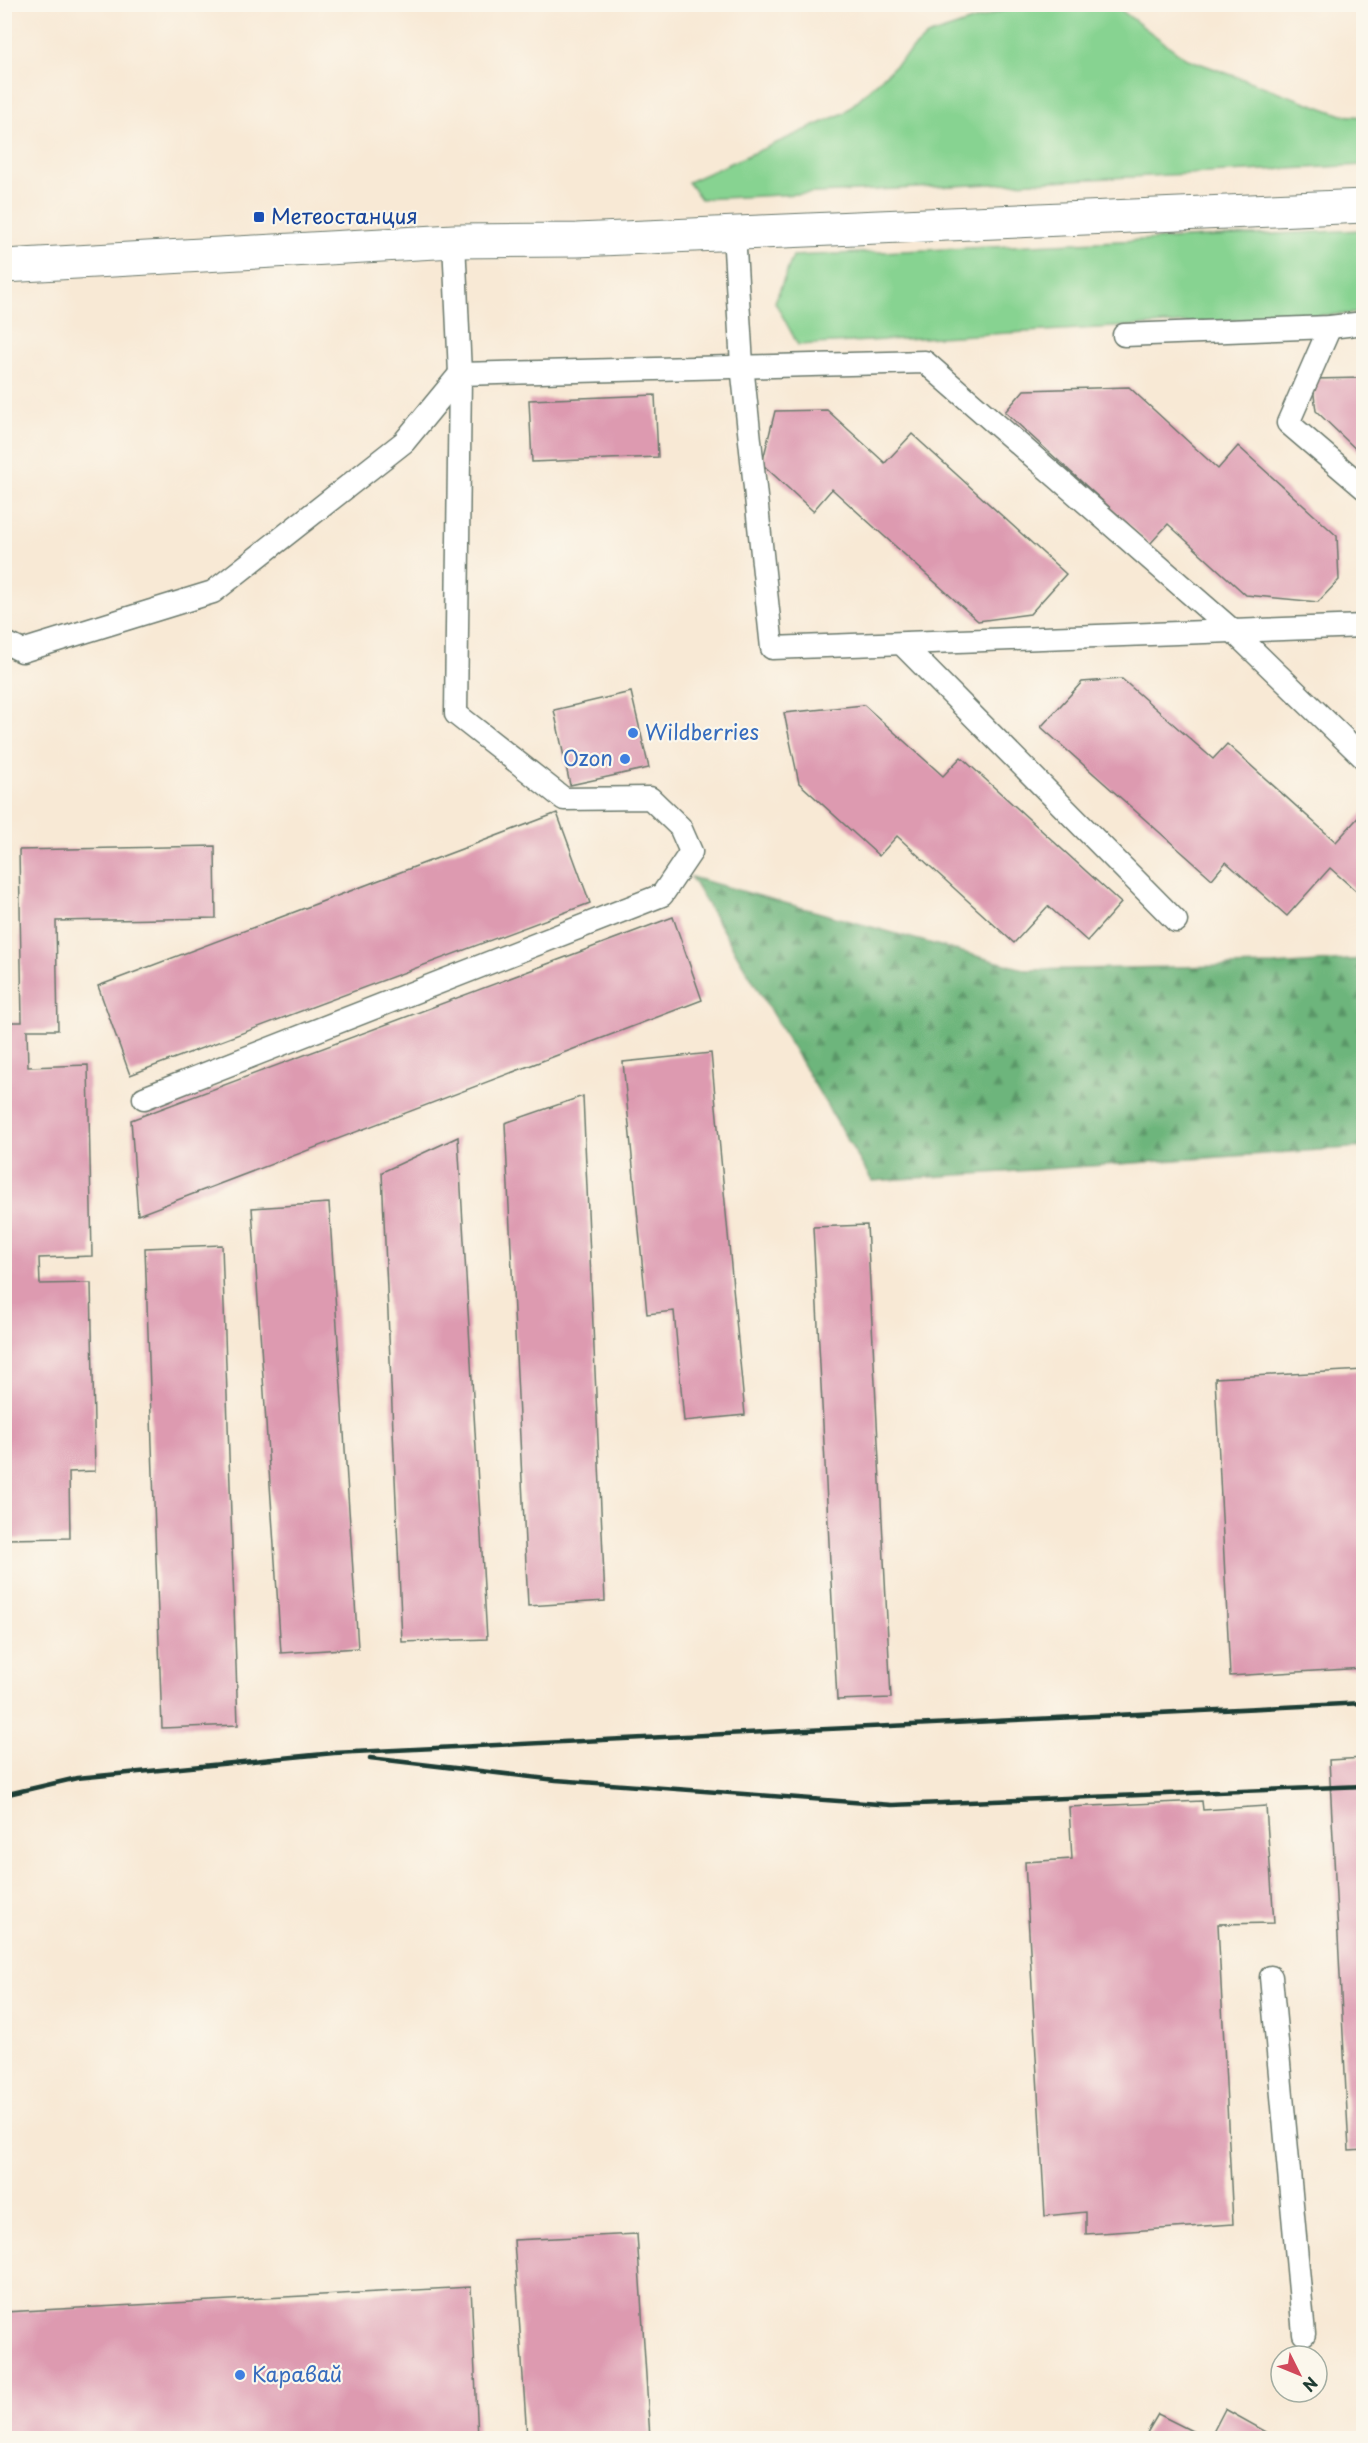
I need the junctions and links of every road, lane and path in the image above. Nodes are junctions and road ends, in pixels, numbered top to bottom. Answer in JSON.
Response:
{"nodes":[{"id":1,"x":1364,"y":206,"type":"edge"},
{"id":2,"x":734,"y":233,"type":"junction"},
{"id":3,"x":454,"y":241,"type":"junction"},
{"id":4,"x":4,"y":266,"type":"edge"},
{"id":5,"x":1364,"y":323,"type":"edge"},
{"id":6,"x":1330,"y":327,"type":"junction"},
{"id":7,"x":1124,"y":335,"type":"dead end"},
{"id":8,"x":742,"y":365,"type":"junction"},
{"id":9,"x":460,"y":374,"type":"junction"},
{"id":10,"x":1364,"y":488,"type":"edge"},
{"id":11,"x":1364,"y":626,"type":"edge"},
{"id":12,"x":1233,"y":631,"type":"junction"},
{"id":13,"x":4,"y":642,"type":"edge"},
{"id":14,"x":902,"y":644,"type":"junction"},
{"id":15,"x":1364,"y":758,"type":"edge"},
{"id":16,"x":1176,"y":921,"type":"dead end"},
{"id":17,"x":144,"y":1098,"type":"dead end"},
{"id":18,"x":1271,"y":1977,"type":"dead end"},
{"id":19,"x":1304,"y":2334,"type":"dead end"}],
"edges":[{"from":1,"to":2,"type":"street"},
{"from":2,"to":3,"type":"street"},
{"from":2,"to":8,"type":"lane"},
{"from":3,"to":4,"type":"street"},
{"from":3,"to":9,"type":"lane"},
{"from":5,"to":6,"type":"lane"},
{"from":6,"to":7,"type":"lane"},
{"from":6,"to":10,"type":"lane"},
{"from":8,"to":9,"type":"lane"},
{"from":8,"to":12,"type":"lane"},
{"from":8,"to":14,"type":"lane"},
{"from":9,"to":13,"type":"lane"},
{"from":9,"to":17,"type":"lane"},
{"from":11,"to":12,"type":"lane"},
{"from":12,"to":14,"type":"lane"},
{"from":12,"to":15,"type":"lane"},
{"from":14,"to":16,"type":"lane"},
{"from":18,"to":19,"type":"lane"}]}
